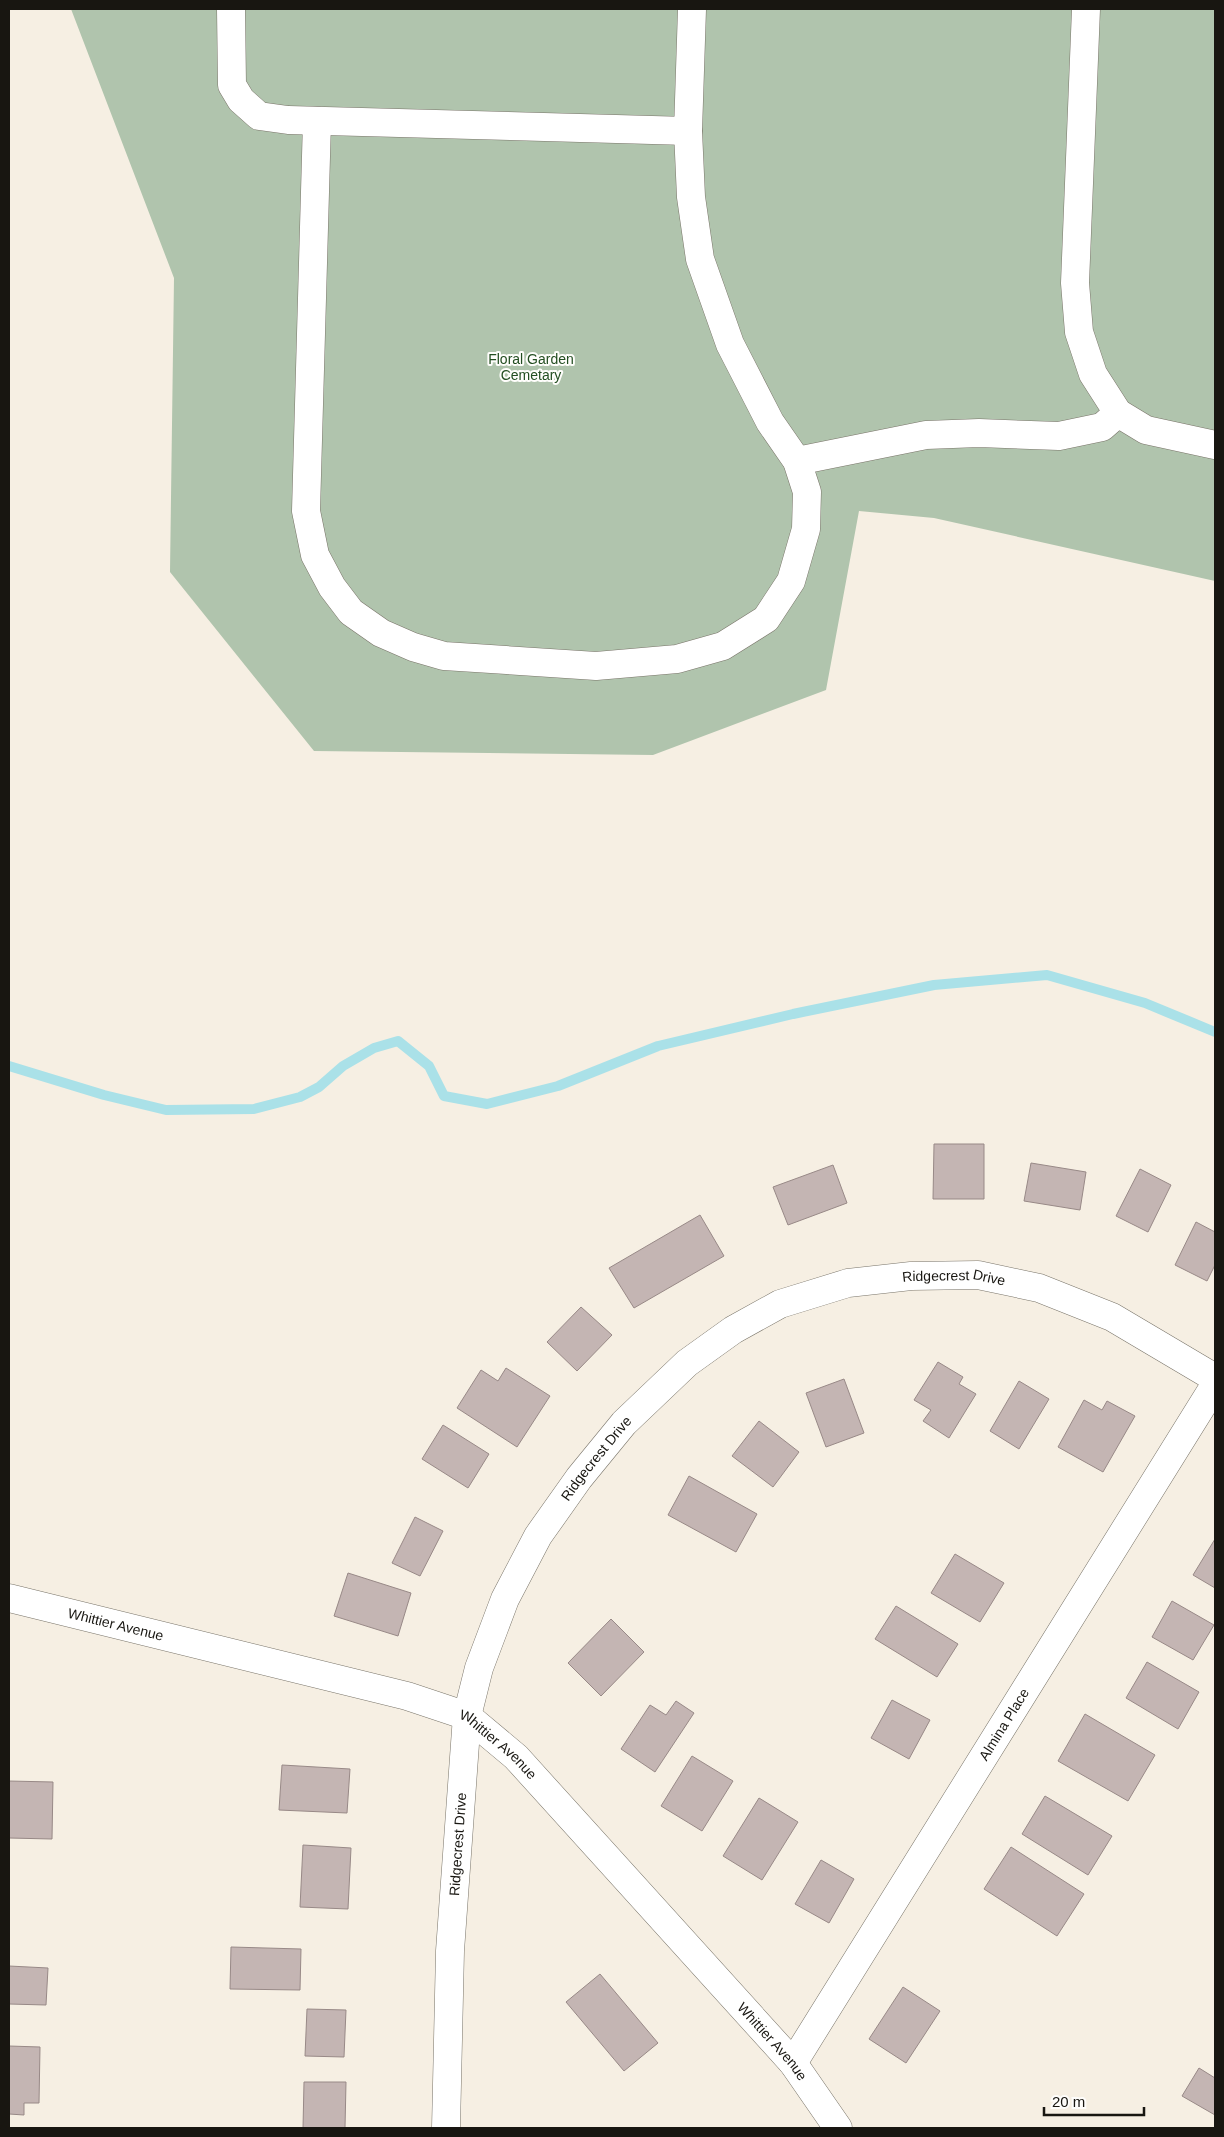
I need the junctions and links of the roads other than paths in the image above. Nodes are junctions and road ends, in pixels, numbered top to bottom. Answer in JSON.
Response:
{"nodes":[{"id":1,"x":232,"y":9,"type":"edge"},
{"id":2,"x":692,"y":9,"type":"edge"},
{"id":3,"x":1086,"y":9,"type":"edge"},
{"id":4,"x":316,"y":121,"type":"junction"},
{"id":5,"x":688,"y":131,"type":"junction"},
{"id":6,"x":1118,"y":413,"type":"junction"},
{"id":7,"x":1215,"y":444,"type":"edge"},
{"id":8,"x":797,"y":461,"type":"junction"},
{"id":9,"x":1215,"y":1378,"type":"edge"},
{"id":10,"x":1215,"y":1385,"type":"edge"},
{"id":11,"x":9,"y":1598,"type":"edge"},
{"id":12,"x":467,"y":1716,"type":"junction"},
{"id":13,"x":793,"y":2063,"type":"junction"},
{"id":14,"x":446,"y":2128,"type":"edge"},
{"id":15,"x":838,"y":2128,"type":"edge"}],
"edges":[{"from":1,"to":4,"type":"street"},
{"from":2,"to":5,"type":"street"},
{"from":3,"to":6,"type":"street"},
{"from":4,"to":5,"type":"street"},
{"from":4,"to":8,"type":"street"},
{"from":5,"to":8,"type":"street"},
{"from":6,"to":7,"type":"street"},
{"from":6,"to":8,"type":"street"},
{"from":9,"to":12,"type":"street","name":"Ridgecrest Drive"},
{"from":10,"to":13,"type":"street","name":"Almina Place"},
{"from":11,"to":12,"type":"street","name":"Whittier Avenue"},
{"from":12,"to":13,"type":"street","name":"Whittier Avenue"},
{"from":12,"to":14,"type":"street","name":"Ridgecrest Drive"},
{"from":13,"to":15,"type":"street","name":"Whittier Avenue"}]}
